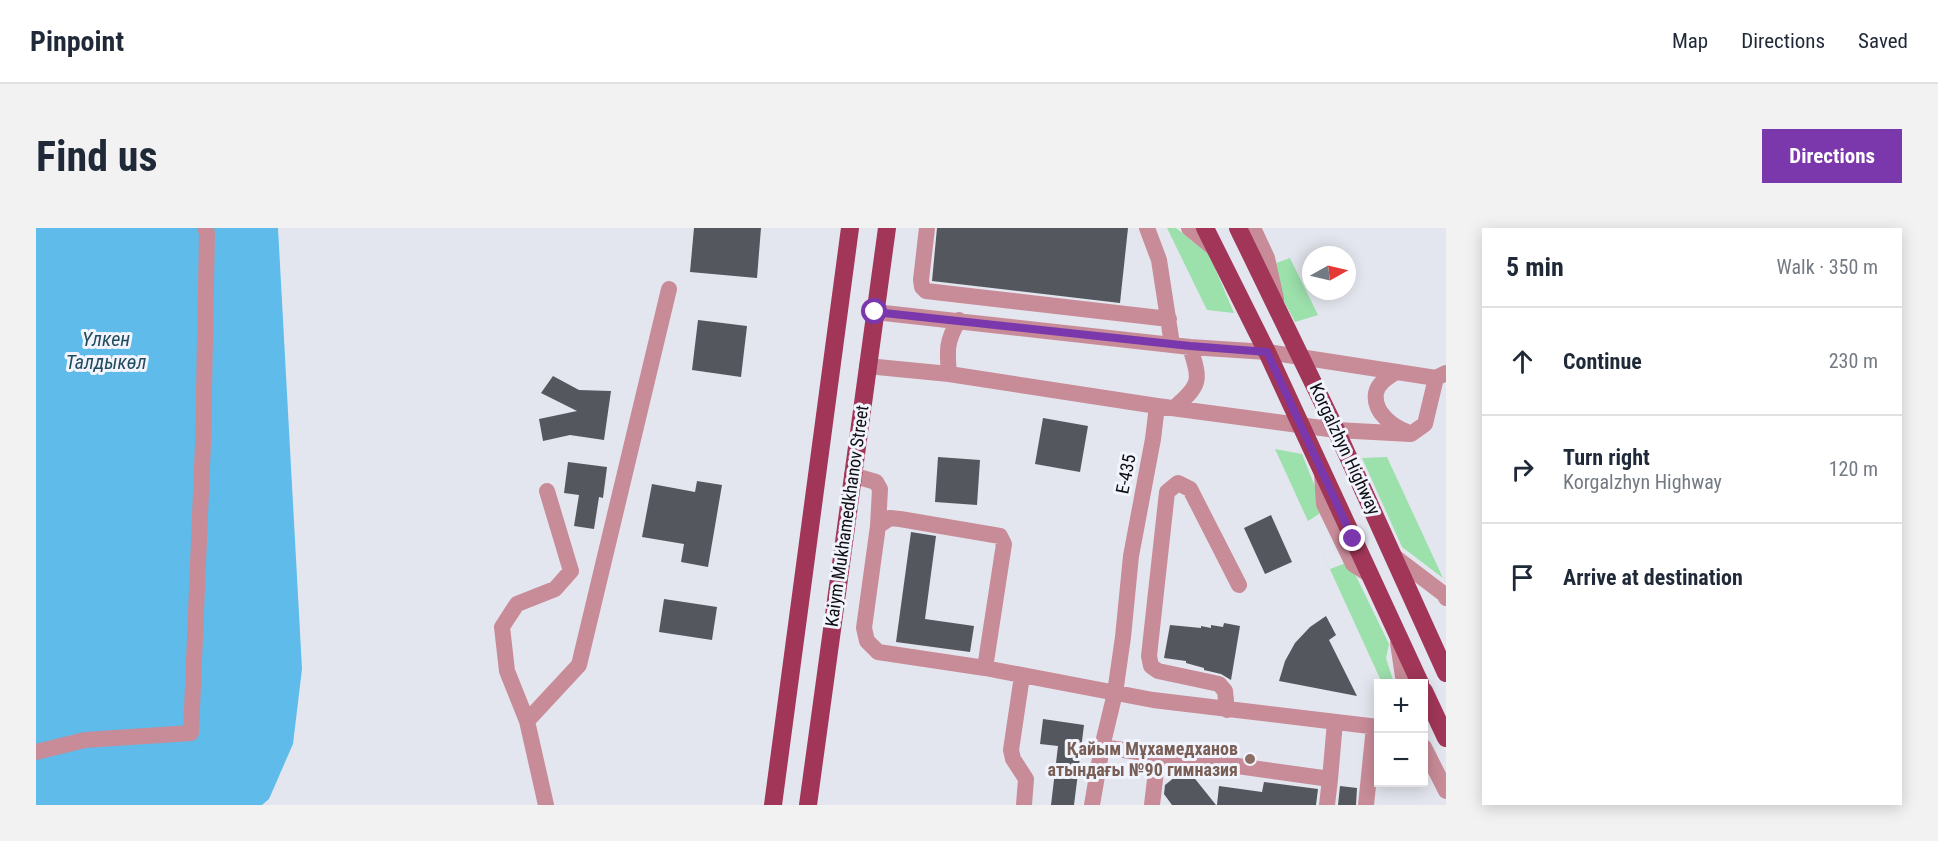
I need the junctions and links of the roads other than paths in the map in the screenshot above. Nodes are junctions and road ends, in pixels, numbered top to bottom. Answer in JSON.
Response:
{"nodes":[{"id":1,"x":205,"y":228,"type":"edge"},
{"id":2,"x":850,"y":228,"type":"edge"},
{"id":3,"x":886,"y":228,"type":"edge"},
{"id":4,"x":927,"y":228,"type":"edge"},
{"id":5,"x":1147,"y":228,"type":"edge"},
{"id":6,"x":1189,"y":228,"type":"edge"},
{"id":7,"x":1204,"y":228,"type":"edge"},
{"id":8,"x":1238,"y":228,"type":"edge"},
{"id":9,"x":1253,"y":228,"type":"edge"},
{"id":10,"x":1216,"y":250,"type":"junction"},
{"id":11,"x":669,"y":289,"type":"dead end"},
{"id":12,"x":1278,"y":309,"type":"junction"},
{"id":13,"x":875,"y":312,"type":"junction"},
{"id":14,"x":1169,"y":319,"type":"junction"},
{"id":15,"x":959,"y":320,"type":"junction"},
{"id":16,"x":1172,"y":344,"type":"junction"},
{"id":17,"x":1190,"y":346,"type":"junction"},
{"id":18,"x":1267,"y":352,"type":"junction"},
{"id":19,"x":1302,"y":358,"type":"junction"},
{"id":20,"x":867,"y":366,"type":"junction"},
{"id":21,"x":1396,"y":372,"type":"junction"},
{"id":22,"x":949,"y":374,"type":"junction"},
{"id":23,"x":1441,"y":376,"type":"edge"},
{"id":24,"x":1157,"y":406,"type":"junction"},
{"id":25,"x":1174,"y":407,"type":"junction"},
{"id":26,"x":1300,"y":425,"type":"junction"},
{"id":27,"x":1336,"y":430,"type":"junction"},
{"id":28,"x":1411,"y":434,"type":"junction"},
{"id":29,"x":852,"y":475,"type":"junction"},
{"id":30,"x":547,"y":491,"type":"dead end"},
{"id":31,"x":878,"y":526,"type":"junction"},
{"id":32,"x":1395,"y":557,"type":"junction"},
{"id":33,"x":1239,"y":585,"type":"dead end"},
{"id":34,"x":1446,"y":598,"type":"edge"},
{"id":35,"x":1396,"y":633,"type":"junction"},
{"id":36,"x":985,"y":668,"type":"junction"},
{"id":37,"x":1446,"y":673,"type":"edge"},
{"id":38,"x":1022,"y":676,"type":"junction"},
{"id":39,"x":1403,"y":679,"type":"edge"},
{"id":40,"x":1418,"y":679,"type":"edge"},
{"id":41,"x":1115,"y":693,"type":"junction"},
{"id":42,"x":1428,"y":700,"type":"edge"},
{"id":43,"x":1227,"y":710,"type":"junction"},
{"id":44,"x":527,"y":721,"type":"junction"},
{"id":45,"x":1335,"y":722,"type":"junction"},
{"id":46,"x":1374,"y":727,"type":"edge"},
{"id":47,"x":1375,"y":733,"type":"edge"},
{"id":48,"x":1446,"y":738,"type":"edge"},
{"id":49,"x":1102,"y":747,"type":"junction"},
{"id":50,"x":36,"y":752,"type":"edge"},
{"id":51,"x":1158,"y":754,"type":"junction"},
{"id":52,"x":1428,"y":755,"type":"edge"},
{"id":53,"x":1330,"y":779,"type":"junction"},
{"id":54,"x":1446,"y":791,"type":"edge"},
{"id":55,"x":546,"y":805,"type":"edge"},
{"id":56,"x":773,"y":805,"type":"edge"},
{"id":57,"x":808,"y":805,"type":"edge"},
{"id":58,"x":1024,"y":805,"type":"edge"},
{"id":59,"x":1092,"y":805,"type":"edge"},
{"id":60,"x":1152,"y":805,"type":"edge"},
{"id":61,"x":1327,"y":805,"type":"edge"},
{"id":62,"x":1366,"y":805,"type":"edge"}],
"edges":[{"from":1,"to":50,"type":"street"},
{"from":2,"to":56,"type":"main road","name":"Kaiym Mukhamedkhanov Street"},
{"from":3,"to":13,"type":"main road","name":"Kaiym Mukhamedkhanov Street"},
{"from":4,"to":14,"type":"street"},
{"from":5,"to":14,"type":"street"},
{"from":6,"to":10,"type":"street"},
{"from":7,"to":10,"type":"main road","name":"Korgalzhyn Highway"},
{"from":8,"to":12,"type":"main road","name":"Korgalzhyn Highway"},
{"from":9,"to":12,"type":"street"},
{"from":10,"to":18,"type":"main road","name":"Korgalzhyn Highway"},
{"from":11,"to":44,"type":"street"},
{"from":12,"to":19,"type":"main road","name":"Korgalzhyn Highway"},
{"from":13,"to":15,"type":"street"},
{"from":13,"to":20,"type":"main road","name":"Kaiym Mukhamedkhanov Street"},
{"from":14,"to":16,"type":"street"},
{"from":15,"to":16,"type":"street"},
{"from":15,"to":22,"type":"street"},
{"from":16,"to":17,"type":"street"},
{"from":17,"to":18,"type":"street"},
{"from":17,"to":25,"type":"street"},
{"from":18,"to":19,"type":"street"},
{"from":18,"to":26,"type":"main road","name":"Korgalzhyn Highway"},
{"from":19,"to":21,"type":"street"},
{"from":19,"to":27,"type":"main road","name":"Korgalzhyn Highway"},
{"from":20,"to":22,"type":"street"},
{"from":20,"to":29,"type":"main road","name":"Kaiym Mukhamedkhanov Street"},
{"from":21,"to":23,"type":"street"},
{"from":21,"to":28,"type":"street"},
{"from":22,"to":24,"type":"street"},
{"from":23,"to":28,"type":"street"},
{"from":24,"to":25,"type":"street"},
{"from":24,"to":41,"type":"street","name":"Е-435"},
{"from":25,"to":26,"type":"street"},
{"from":26,"to":27,"type":"street"},
{"from":26,"to":35,"type":"main road","name":"Korgalzhyn Highway"},
{"from":27,"to":28,"type":"street"},
{"from":27,"to":32,"type":"main road","name":"Korgalzhyn Highway"},
{"from":29,"to":31,"type":"street"},
{"from":29,"to":57,"type":"main road","name":"Kaiym Mukhamedkhanov Street"},
{"from":30,"to":44,"type":"street"},
{"from":31,"to":36,"type":"street"},
{"from":31,"to":36,"type":"street"},
{"from":32,"to":34,"type":"street"},
{"from":32,"to":37,"type":"main road","name":"Korgalzhyn Highway"},
{"from":33,"to":43,"type":"street"},
{"from":35,"to":39,"type":"street"},
{"from":35,"to":40,"type":"main road","name":"Korgalzhyn Highway"},
{"from":36,"to":38,"type":"street"},
{"from":38,"to":41,"type":"street"},
{"from":38,"to":58,"type":"street"},
{"from":41,"to":43,"type":"street"},
{"from":41,"to":49,"type":"street","name":"Е-435"},
{"from":42,"to":48,"type":"main road"},
{"from":43,"to":45,"type":"street"},
{"from":44,"to":55,"type":"street"},
{"from":45,"to":46,"type":"street"},
{"from":45,"to":53,"type":"street"},
{"from":47,"to":62,"type":"street"},
{"from":49,"to":51,"type":"street"},
{"from":49,"to":59,"type":"street","name":"Е-435"},
{"from":51,"to":53,"type":"street"},
{"from":51,"to":60,"type":"street"},
{"from":52,"to":54,"type":"street"},
{"from":53,"to":61,"type":"street"}]}
